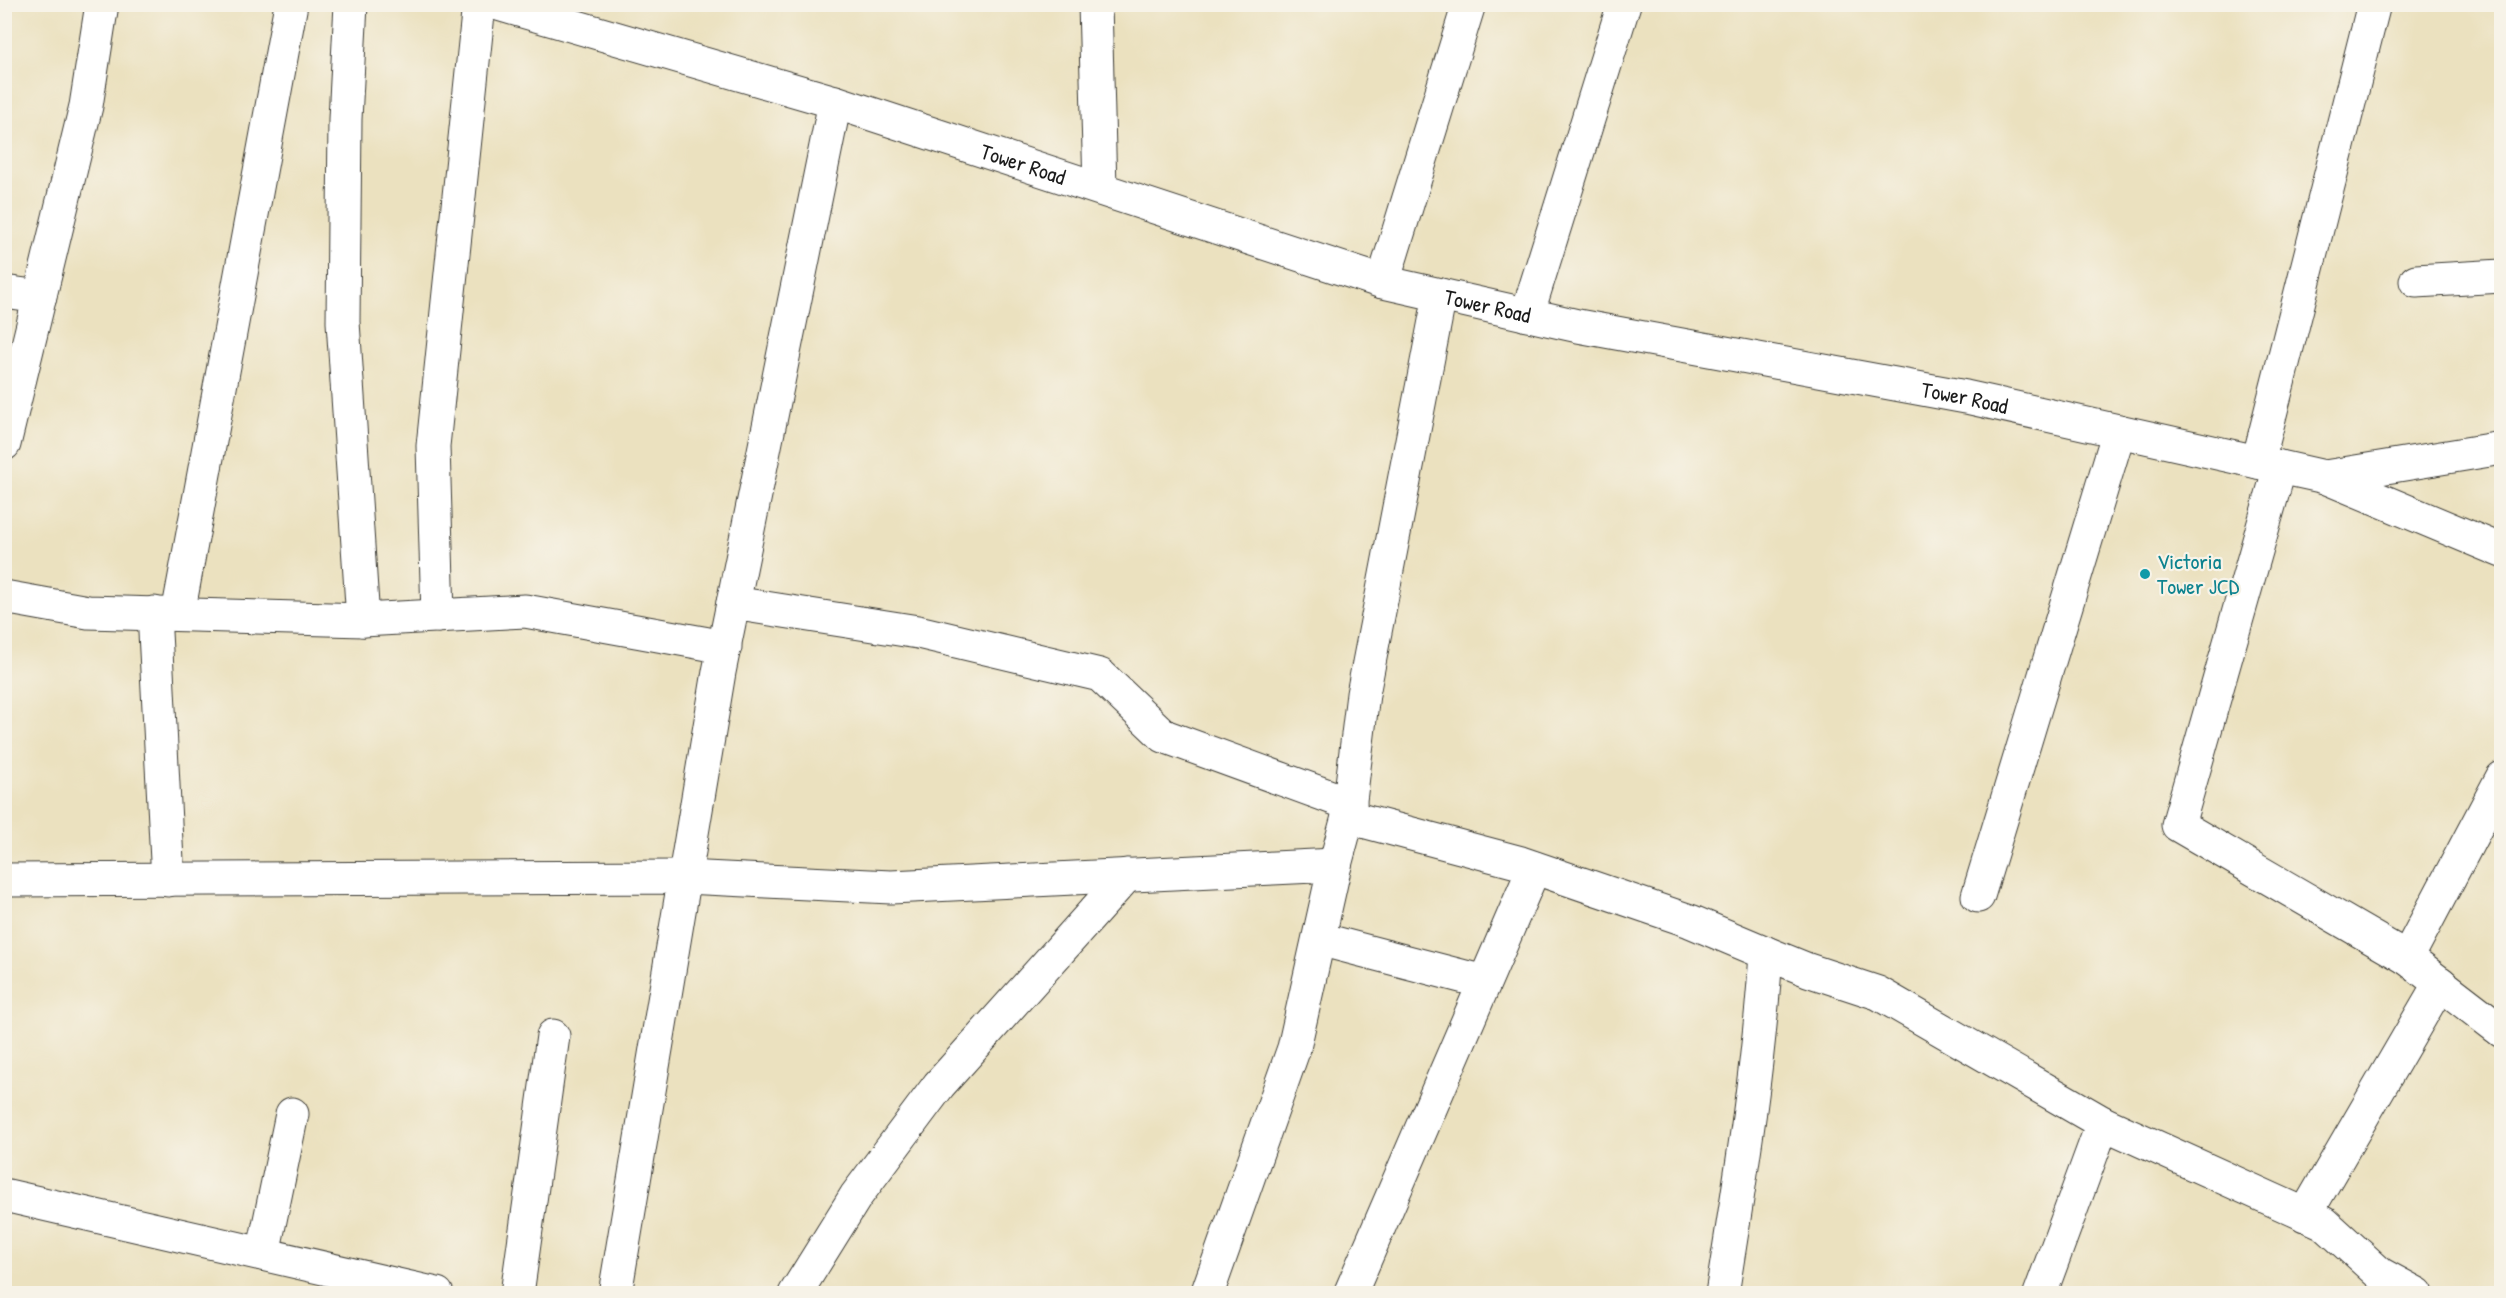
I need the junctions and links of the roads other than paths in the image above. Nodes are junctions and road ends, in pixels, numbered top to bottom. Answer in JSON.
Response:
{"nodes":[{"id":1,"x":102,"y":4,"type":"edge"},
{"id":2,"x":291,"y":4,"type":"edge"},
{"id":3,"x":351,"y":4,"type":"edge"},
{"id":4,"x":479,"y":4,"type":"edge"},
{"id":5,"x":498,"y":4,"type":"edge"},
{"id":6,"x":1095,"y":4,"type":"edge"},
{"id":7,"x":1469,"y":4,"type":"edge"},
{"id":8,"x":1624,"y":4,"type":"edge"},
{"id":9,"x":2374,"y":4,"type":"edge"},
{"id":10,"x":835,"y":102,"type":"junction"},
{"id":11,"x":1100,"y":188,"type":"junction"},
{"id":12,"x":2502,"y":276,"type":"edge"},
{"id":13,"x":2416,"y":281,"type":"dead end"},
{"id":14,"x":1383,"y":282,"type":"junction"},
{"id":15,"x":4,"y":292,"type":"edge"},
{"id":16,"x":1440,"y":295,"type":"junction"},
{"id":17,"x":40,"y":297,"type":"junction"},
{"id":18,"x":1527,"y":315,"type":"junction"},
{"id":19,"x":2120,"y":431,"type":"junction"},
{"id":20,"x":4,"y":444,"type":"edge"},
{"id":21,"x":2502,"y":448,"type":"edge"},
{"id":22,"x":2269,"y":464,"type":"junction"},
{"id":23,"x":2325,"y":477,"type":"junction"},
{"id":24,"x":2502,"y":550,"type":"edge"},
{"id":25,"x":4,"y":597,"type":"edge"},
{"id":26,"x":733,"y":603,"type":"junction"},
{"id":27,"x":166,"y":614,"type":"junction"},
{"id":28,"x":438,"y":616,"type":"junction"},
{"id":29,"x":363,"y":620,"type":"junction"},
{"id":30,"x":725,"y":647,"type":"junction"},
{"id":31,"x":2502,"y":778,"type":"edge"},
{"id":32,"x":1349,"y":811,"type":"junction"},
{"id":33,"x":1335,"y":865,"type":"junction"},
{"id":34,"x":1534,"y":868,"type":"junction"},
{"id":35,"x":1127,"y":875,"type":"junction"},
{"id":36,"x":685,"y":877,"type":"junction"},
{"id":37,"x":4,"y":880,"type":"edge"},
{"id":38,"x":168,"y":880,"type":"junction"},
{"id":39,"x":1978,"y":896,"type":"dead end"},
{"id":40,"x":1319,"y":939,"type":"junction"},
{"id":41,"x":1766,"y":953,"type":"junction"},
{"id":42,"x":2407,"y":957,"type":"junction"},
{"id":43,"x":1484,"y":982,"type":"junction"},
{"id":44,"x":2440,"y":983,"type":"junction"},
{"id":45,"x":2502,"y":1030,"type":"edge"},
{"id":46,"x":553,"y":1036,"type":"dead end"},
{"id":47,"x":292,"y":1114,"type":"dead end"},
{"id":48,"x":2103,"y":1123,"type":"junction"},
{"id":49,"x":4,"y":1195,"type":"edge"},
{"id":50,"x":2305,"y":1215,"type":"junction"},
{"id":51,"x":263,"y":1254,"type":"junction"},
{"id":52,"x":2376,"y":1284,"type":"edge"},
{"id":53,"x":437,"y":1293,"type":"edge"},
{"id":54,"x":517,"y":1293,"type":"edge"},
{"id":55,"x":615,"y":1293,"type":"edge"},
{"id":56,"x":795,"y":1293,"type":"edge"},
{"id":57,"x":1207,"y":1293,"type":"edge"},
{"id":58,"x":1350,"y":1293,"type":"edge"},
{"id":59,"x":1722,"y":1293,"type":"edge"},
{"id":60,"x":2040,"y":1293,"type":"edge"},
{"id":61,"x":2416,"y":1293,"type":"edge"}],
"edges":[{"from":1,"to":17,"type":"street"},
{"from":2,"to":27,"type":"street"},
{"from":3,"to":29,"type":"street"},
{"from":4,"to":28,"type":"street"},
{"from":5,"to":10,"type":"street","name":"Tower Road"},
{"from":6,"to":11,"type":"street"},
{"from":7,"to":14,"type":"street"},
{"from":8,"to":18,"type":"street"},
{"from":9,"to":22,"type":"street"},
{"from":10,"to":11,"type":"street","name":"Tower Road"},
{"from":10,"to":26,"type":"street"},
{"from":11,"to":14,"type":"street","name":"Tower Road"},
{"from":12,"to":13,"type":"street"},
{"from":14,"to":16,"type":"street","name":"Tower Road"},
{"from":15,"to":17,"type":"street"},
{"from":16,"to":18,"type":"street","name":"Tower Road"},
{"from":16,"to":32,"type":"street"},
{"from":17,"to":20,"type":"street"},
{"from":18,"to":19,"type":"street","name":"Tower Road"},
{"from":19,"to":22,"type":"street","name":"Tower Road"},
{"from":19,"to":39,"type":"street"},
{"from":21,"to":23,"type":"street","name":"Tower Road"},
{"from":22,"to":23,"type":"street","name":"Tower Road"},
{"from":22,"to":42,"type":"street"},
{"from":23,"to":24,"type":"street"},
{"from":25,"to":27,"type":"street"},
{"from":26,"to":30,"type":"street"},
{"from":26,"to":32,"type":"street"},
{"from":27,"to":29,"type":"street"},
{"from":27,"to":38,"type":"street"},
{"from":28,"to":29,"type":"street"},
{"from":28,"to":30,"type":"street"},
{"from":30,"to":36,"type":"street"},
{"from":31,"to":42,"type":"street"},
{"from":32,"to":33,"type":"street"},
{"from":32,"to":34,"type":"street"},
{"from":33,"to":35,"type":"street"},
{"from":33,"to":40,"type":"street"},
{"from":34,"to":41,"type":"street"},
{"from":34,"to":43,"type":"street"},
{"from":35,"to":36,"type":"street"},
{"from":35,"to":56,"type":"street"},
{"from":36,"to":38,"type":"street"},
{"from":36,"to":55,"type":"street"},
{"from":37,"to":38,"type":"street"},
{"from":40,"to":43,"type":"street"},
{"from":40,"to":57,"type":"street"},
{"from":41,"to":48,"type":"street"},
{"from":41,"to":59,"type":"street"},
{"from":42,"to":44,"type":"street"},
{"from":43,"to":58,"type":"street"},
{"from":44,"to":45,"type":"street"},
{"from":44,"to":50,"type":"street"},
{"from":46,"to":54,"type":"street"},
{"from":47,"to":51,"type":"street"},
{"from":48,"to":50,"type":"street"},
{"from":48,"to":60,"type":"street"},
{"from":49,"to":51,"type":"street"},
{"from":50,"to":52,"type":"street"},
{"from":51,"to":53,"type":"street"},
{"from":52,"to":61,"type":"street"}]}
